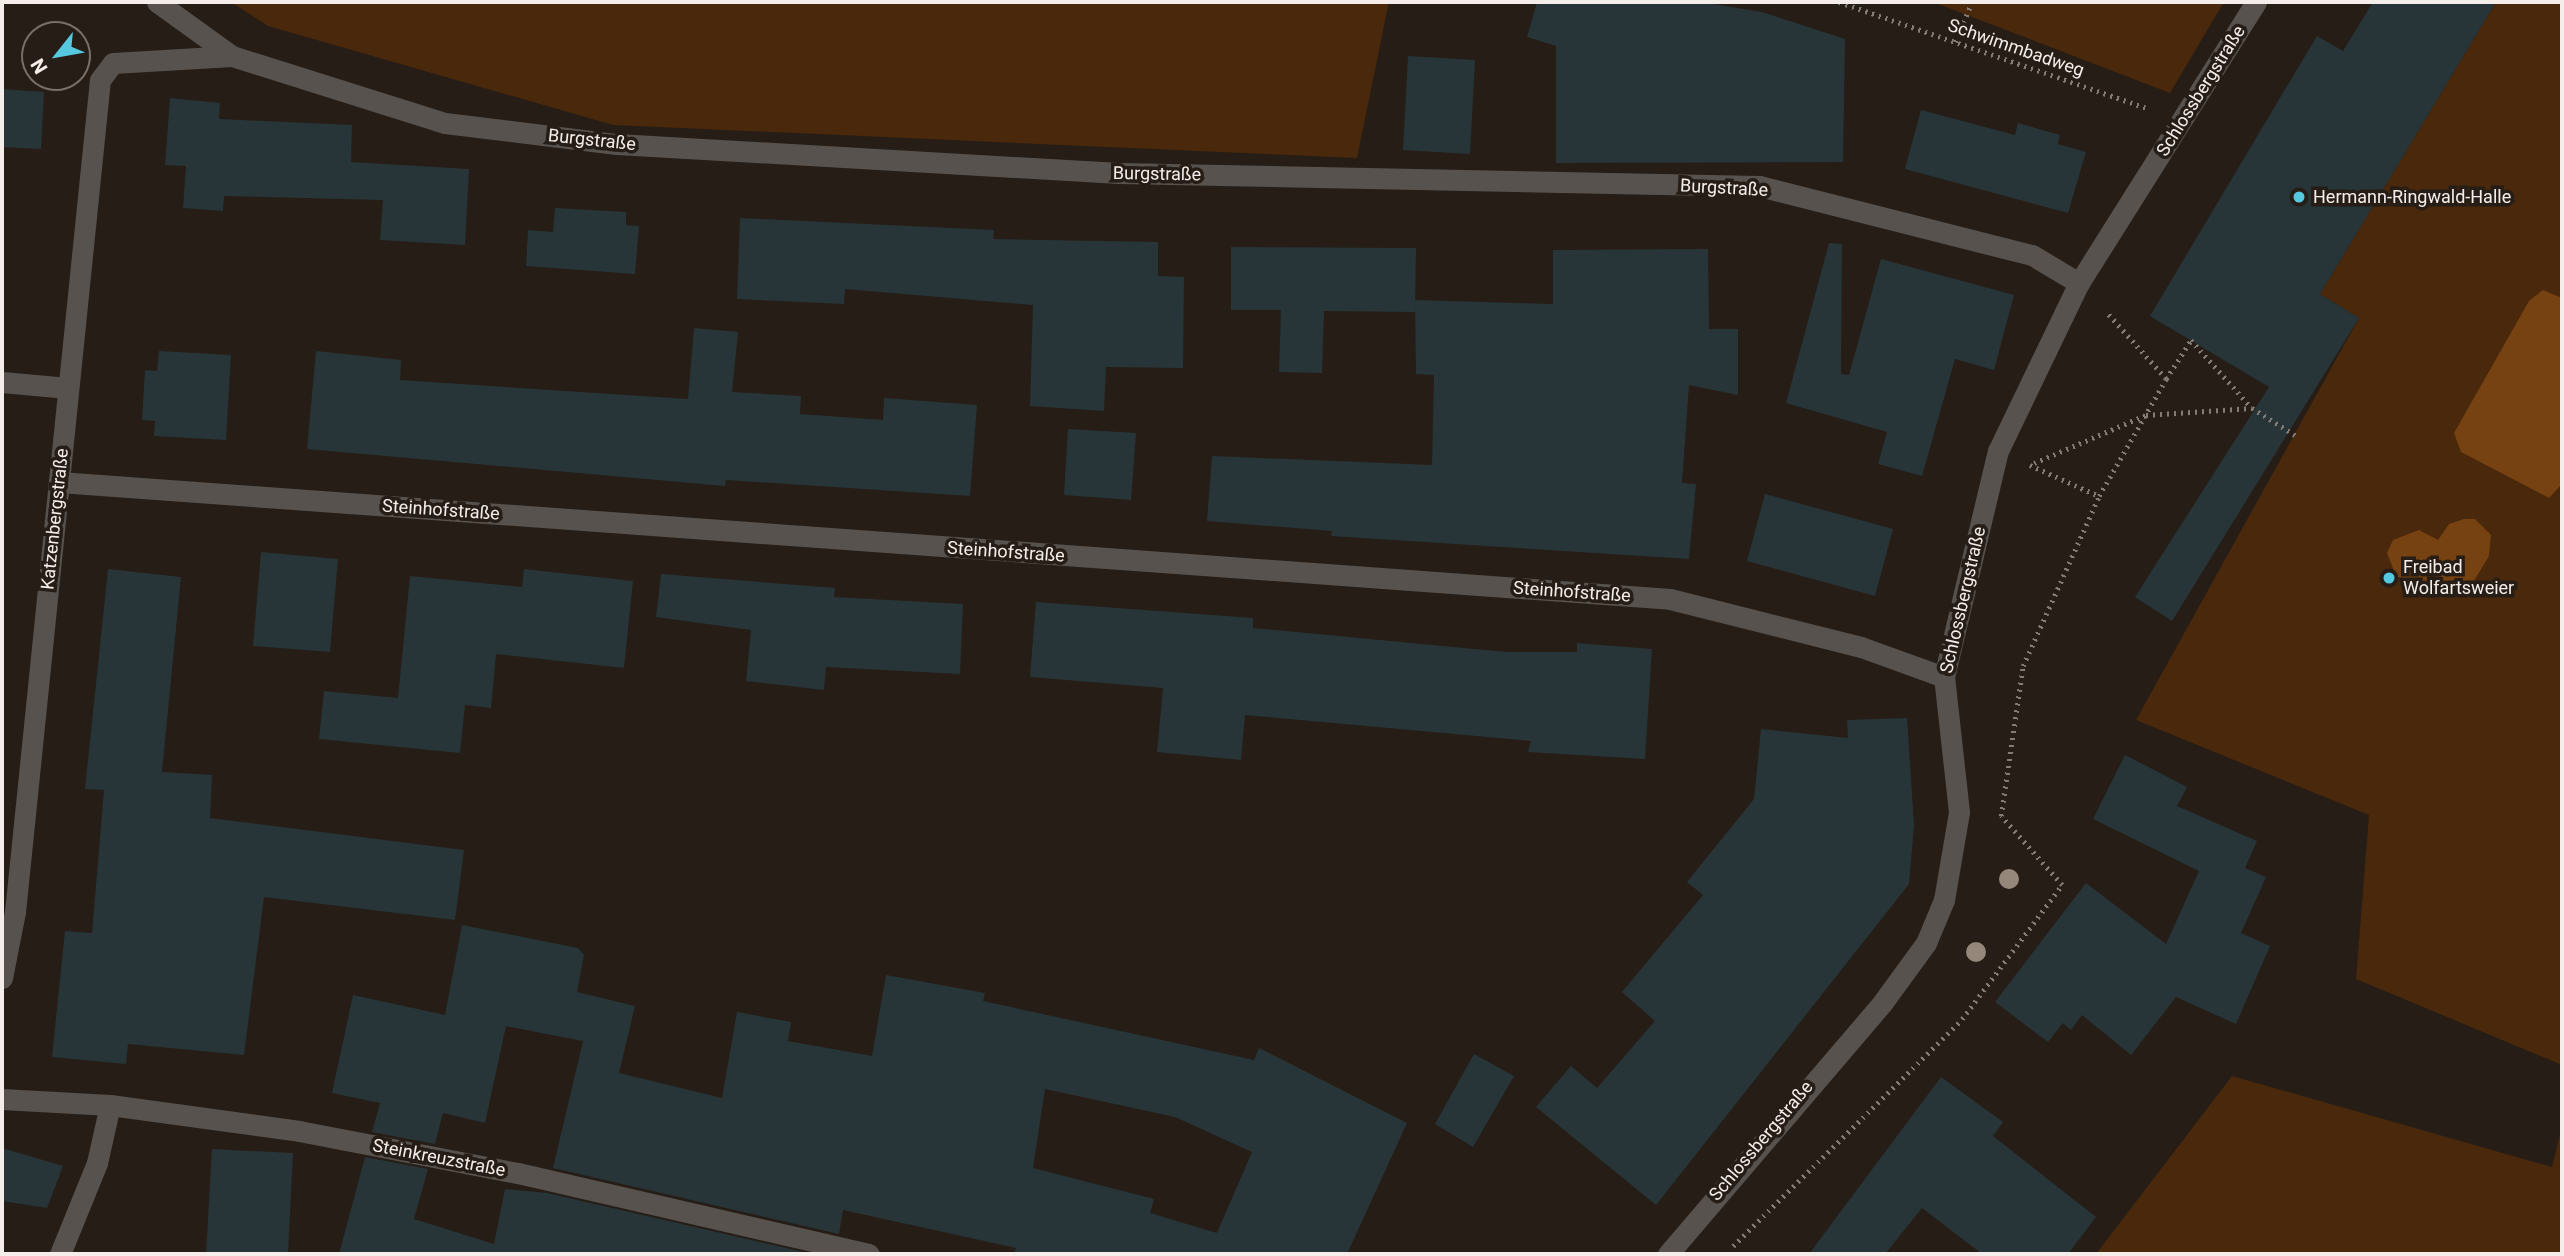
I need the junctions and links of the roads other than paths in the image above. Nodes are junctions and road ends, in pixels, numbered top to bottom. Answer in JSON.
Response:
{"nodes":[{"id":1,"x":157,"y":2,"type":"edge"},
{"id":2,"x":2256,"y":2,"type":"edge"},
{"id":3,"x":232,"y":56,"type":"junction"},
{"id":4,"x":113,"y":63,"type":"joint"},
{"id":5,"x":2079,"y":283,"type":"junction"},
{"id":6,"x":2,"y":382,"type":"edge"},
{"id":7,"x":68,"y":388,"type":"junction"},
{"id":8,"x":59,"y":482,"type":"junction"},
{"id":9,"x":1944,"y":677,"type":"junction"},
{"id":10,"x":2,"y":978,"type":"edge"},
{"id":11,"x":2,"y":1099,"type":"edge"},
{"id":12,"x":110,"y":1105,"type":"junction"},
{"id":13,"x":60,"y":1254,"type":"edge"},
{"id":14,"x":869,"y":1254,"type":"edge"},
{"id":15,"x":1668,"y":1254,"type":"edge"}],
"edges":[{"from":1,"to":3,"type":"street","name":"Burgstraße"},
{"from":2,"to":5,"type":"street","name":"Schlossbergstraße"},
{"from":3,"to":4,"type":"street","name":"Burgstraße"},
{"from":3,"to":5,"type":"street","name":"Burgstraße"},
{"from":4,"to":7,"type":"street","name":"Katzenbergstraße"},
{"from":5,"to":9,"type":"street","name":"Schlossbergstraße"},
{"from":6,"to":7,"type":"street"},
{"from":7,"to":8,"type":"street","name":"Katzenbergstraße"},
{"from":8,"to":9,"type":"street","name":"Steinhofstraße"},
{"from":8,"to":10,"type":"street","name":"Katzenbergstraße"},
{"from":9,"to":15,"type":"street","name":"Schlossbergstraße"},
{"from":11,"to":12,"type":"street","name":"Steinkreuzstraße"},
{"from":12,"to":13,"type":"street"},
{"from":12,"to":14,"type":"street","name":"Steinkreuzstraße"}]}
